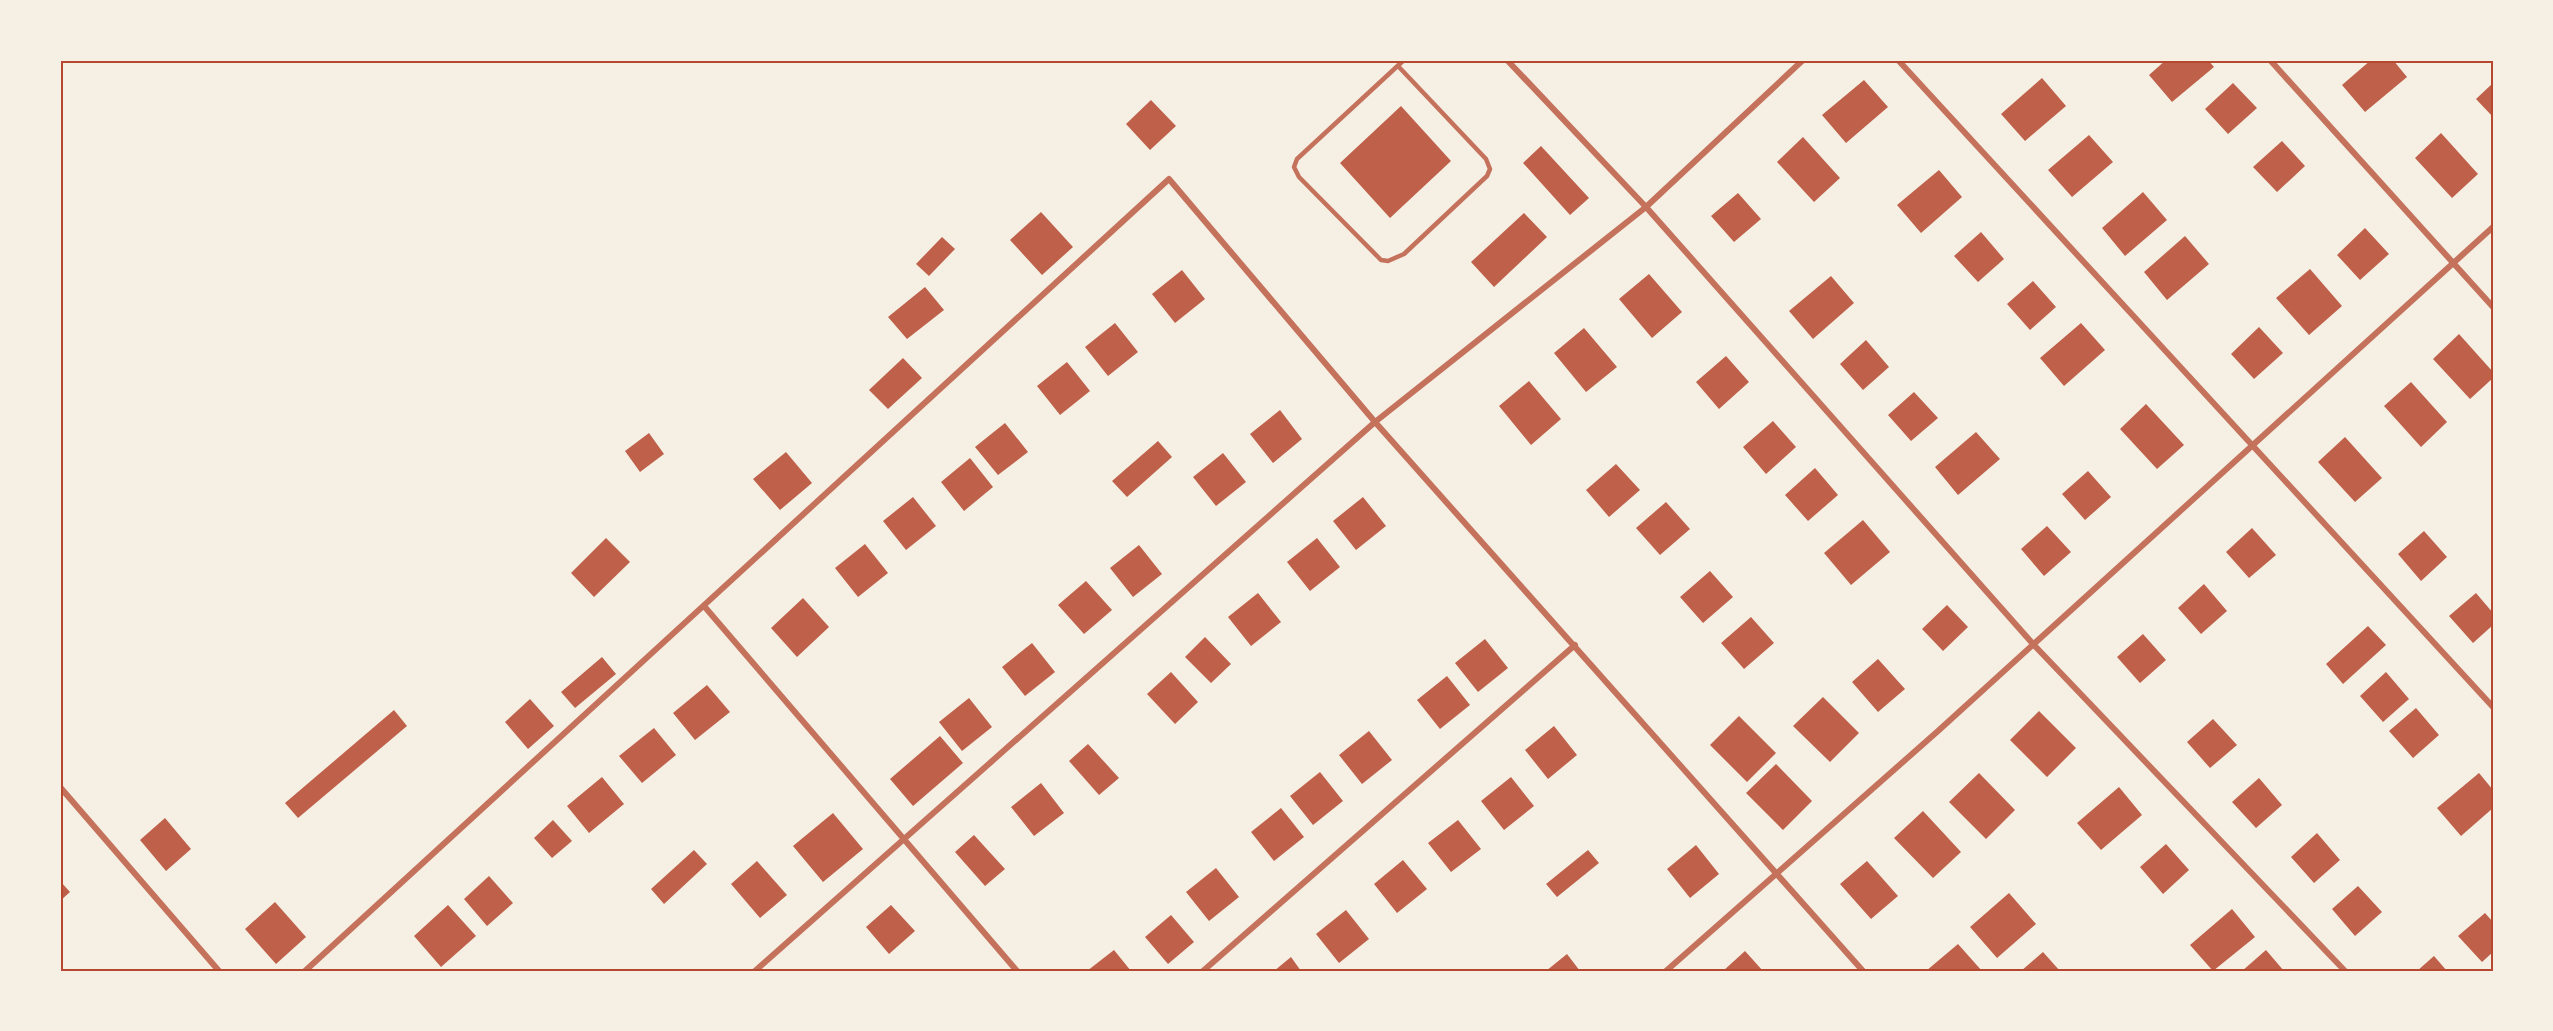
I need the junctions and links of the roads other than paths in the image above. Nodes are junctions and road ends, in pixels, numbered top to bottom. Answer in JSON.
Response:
{"nodes":[{"id":1,"x":1404,"y":60,"type":"edge"},
{"id":2,"x":1507,"y":60,"type":"edge"},
{"id":3,"x":1803,"y":60,"type":"edge"},
{"id":4,"x":1898,"y":60,"type":"edge"},
{"id":5,"x":2270,"y":60,"type":"edge"},
{"id":6,"x":1398,"y":66,"type":"junction"},
{"id":7,"x":1646,"y":207,"type":"junction"},
{"id":8,"x":2493,"y":227,"type":"edge"},
{"id":9,"x":2453,"y":264,"type":"junction"},
{"id":10,"x":2493,"y":307,"type":"edge"},
{"id":11,"x":1376,"y":422,"type":"junction"},
{"id":12,"x":2252,"y":446,"type":"junction"},
{"id":13,"x":704,"y":606,"type":"junction"},
{"id":14,"x":2033,"y":644,"type":"junction"},
{"id":15,"x":1575,"y":645,"type":"junction"},
{"id":16,"x":2493,"y":707,"type":"edge"},
{"id":17,"x":60,"y":788,"type":"edge"},
{"id":18,"x":903,"y":838,"type":"junction"},
{"id":19,"x":1777,"y":872,"type":"junction"},
{"id":20,"x":219,"y":971,"type":"edge"},
{"id":21,"x":305,"y":971,"type":"edge"},
{"id":22,"x":755,"y":971,"type":"edge"},
{"id":23,"x":1017,"y":971,"type":"edge"},
{"id":24,"x":1203,"y":971,"type":"edge"},
{"id":25,"x":1666,"y":971,"type":"edge"},
{"id":26,"x":1863,"y":971,"type":"edge"},
{"id":27,"x":2345,"y":971,"type":"edge"}],
"edges":[{"from":1,"to":6,"type":"lane"},
{"from":2,"to":7,"type":"street"},
{"from":3,"to":7,"type":"street"},
{"from":4,"to":12,"type":"street"},
{"from":5,"to":9,"type":"street"},
{"from":6,"to":6,"type":"lane"},
{"from":7,"to":11,"type":"street"},
{"from":7,"to":14,"type":"street"},
{"from":8,"to":9,"type":"street"},
{"from":9,"to":10,"type":"street"},
{"from":9,"to":12,"type":"street"},
{"from":11,"to":13,"type":"street"},
{"from":11,"to":15,"type":"street"},
{"from":11,"to":18,"type":"street"},
{"from":12,"to":14,"type":"street"},
{"from":12,"to":16,"type":"street"},
{"from":13,"to":18,"type":"street"},
{"from":13,"to":21,"type":"street"},
{"from":14,"to":19,"type":"street"},
{"from":14,"to":27,"type":"street"},
{"from":15,"to":19,"type":"street"},
{"from":15,"to":24,"type":"street"},
{"from":17,"to":20,"type":"street"},
{"from":18,"to":22,"type":"street"},
{"from":18,"to":23,"type":"street"},
{"from":19,"to":25,"type":"street"},
{"from":19,"to":26,"type":"street"}]}
